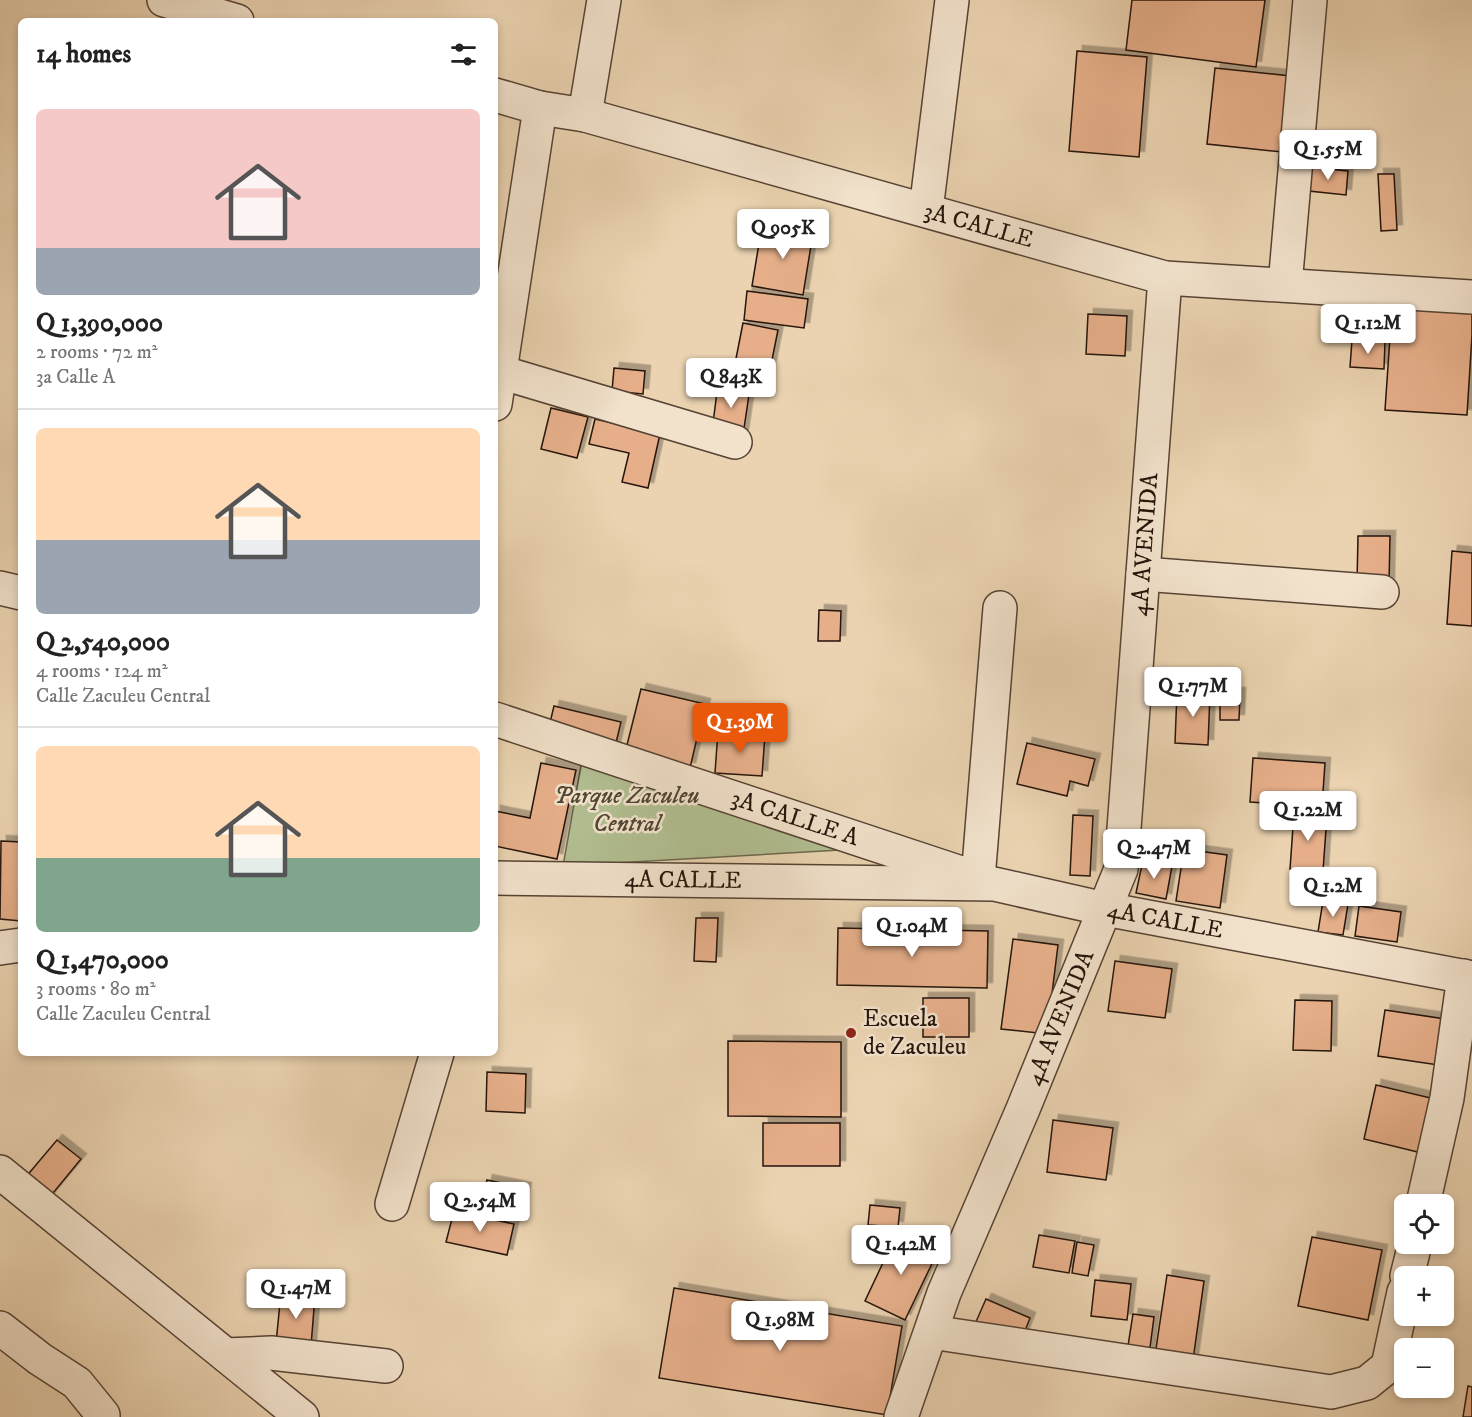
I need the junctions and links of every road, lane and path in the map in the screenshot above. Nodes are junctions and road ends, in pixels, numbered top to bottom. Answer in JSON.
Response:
{"nodes":[{"id":1,"x":164,"y":0,"type":"edge"},
{"id":2,"x":604,"y":0,"type":"edge"},
{"id":3,"x":952,"y":0,"type":"edge"},
{"id":4,"x":1310,"y":0,"type":"edge"},
{"id":5,"x":227,"y":18,"type":"edge"},
{"id":6,"x":498,"y":96,"type":"edge"},
{"id":7,"x":540,"y":108,"type":"junction"},
{"id":8,"x":585,"y":115,"type":"junction"},
{"id":9,"x":926,"y":210,"type":"junction"},
{"id":10,"x":1165,"y":278,"type":"junction"},
{"id":11,"x":1285,"y":285,"type":"junction"},
{"id":12,"x":1472,"y":297,"type":"edge"},
{"id":13,"x":500,"y":372,"type":"junction"},
{"id":14,"x":498,"y":385,"type":"edge"},
{"id":15,"x":735,"y":442,"type":"dead end"},
{"id":16,"x":1143,"y":574,"type":"junction"},
{"id":17,"x":0,"y":588,"type":"edge"},
{"id":18,"x":18,"y":592,"type":"edge"},
{"id":19,"x":1382,"y":592,"type":"dead end"},
{"id":20,"x":1000,"y":608,"type":"dead end"},
{"id":21,"x":498,"y":720,"type":"edge"},
{"id":22,"x":498,"y":881,"type":"edge"},
{"id":23,"x":986,"y":881,"type":"junction"},
{"id":24,"x":1105,"y":909,"type":"junction"},
{"id":25,"x":18,"y":945,"type":"edge"},
{"id":26,"x":0,"y":948,"type":"edge"},
{"id":27,"x":1468,"y":977,"type":"edge"},
{"id":28,"x":436,"y":1056,"type":"edge"},
{"id":29,"x":0,"y":1172,"type":"edge"},
{"id":30,"x":1425,"y":1194,"type":"edge"},
{"id":31,"x":392,"y":1204,"type":"dead end"},
{"id":32,"x":1397,"y":1326,"type":"edge"},
{"id":33,"x":0,"y":1328,"type":"edge"},
{"id":34,"x":931,"y":1332,"type":"junction"},
{"id":35,"x":226,"y":1355,"type":"junction"},
{"id":36,"x":386,"y":1366,"type":"dead end"},
{"id":37,"x":103,"y":1417,"type":"edge"},
{"id":38,"x":302,"y":1417,"type":"edge"},
{"id":39,"x":901,"y":1417,"type":"edge"}],
"edges":[{"from":1,"to":5,"type":"street"},
{"from":2,"to":8,"type":"street"},
{"from":3,"to":9,"type":"street"},
{"from":4,"to":11,"type":"street"},
{"from":6,"to":7,"type":"street","name":"3A CALLE"},
{"from":7,"to":8,"type":"street","name":"3A CALLE"},
{"from":7,"to":13,"type":"street"},
{"from":8,"to":9,"type":"street","name":"3A CALLE"},
{"from":9,"to":10,"type":"street","name":"3A CALLE"},
{"from":10,"to":11,"type":"street","name":"3A CALLE"},
{"from":10,"to":16,"type":"street","name":"4A AVENIDA"},
{"from":11,"to":12,"type":"street","name":"3A CALLE"},
{"from":13,"to":14,"type":"street"},
{"from":13,"to":15,"type":"street"},
{"from":16,"to":19,"type":"street"},
{"from":16,"to":24,"type":"street","name":"4A AVENIDA"},
{"from":17,"to":18,"type":"street"},
{"from":20,"to":23,"type":"street"},
{"from":21,"to":23,"type":"street","name":"3A CALLE A"},
{"from":22,"to":23,"type":"street","name":"4A CALLE"},
{"from":23,"to":24,"type":"street","name":"4A CALLE"},
{"from":24,"to":27,"type":"street","name":"4A CALLE"},
{"from":24,"to":34,"type":"street","name":"4A AVENIDA"},
{"from":25,"to":26,"type":"street"},
{"from":27,"to":30,"type":"street"},
{"from":28,"to":31,"type":"street"},
{"from":29,"to":35,"type":"street"},
{"from":32,"to":34,"type":"street"},
{"from":33,"to":37,"type":"street"},
{"from":34,"to":39,"type":"street","name":"4A AVENIDA"},
{"from":35,"to":36,"type":"street"},
{"from":35,"to":38,"type":"street"}]}
